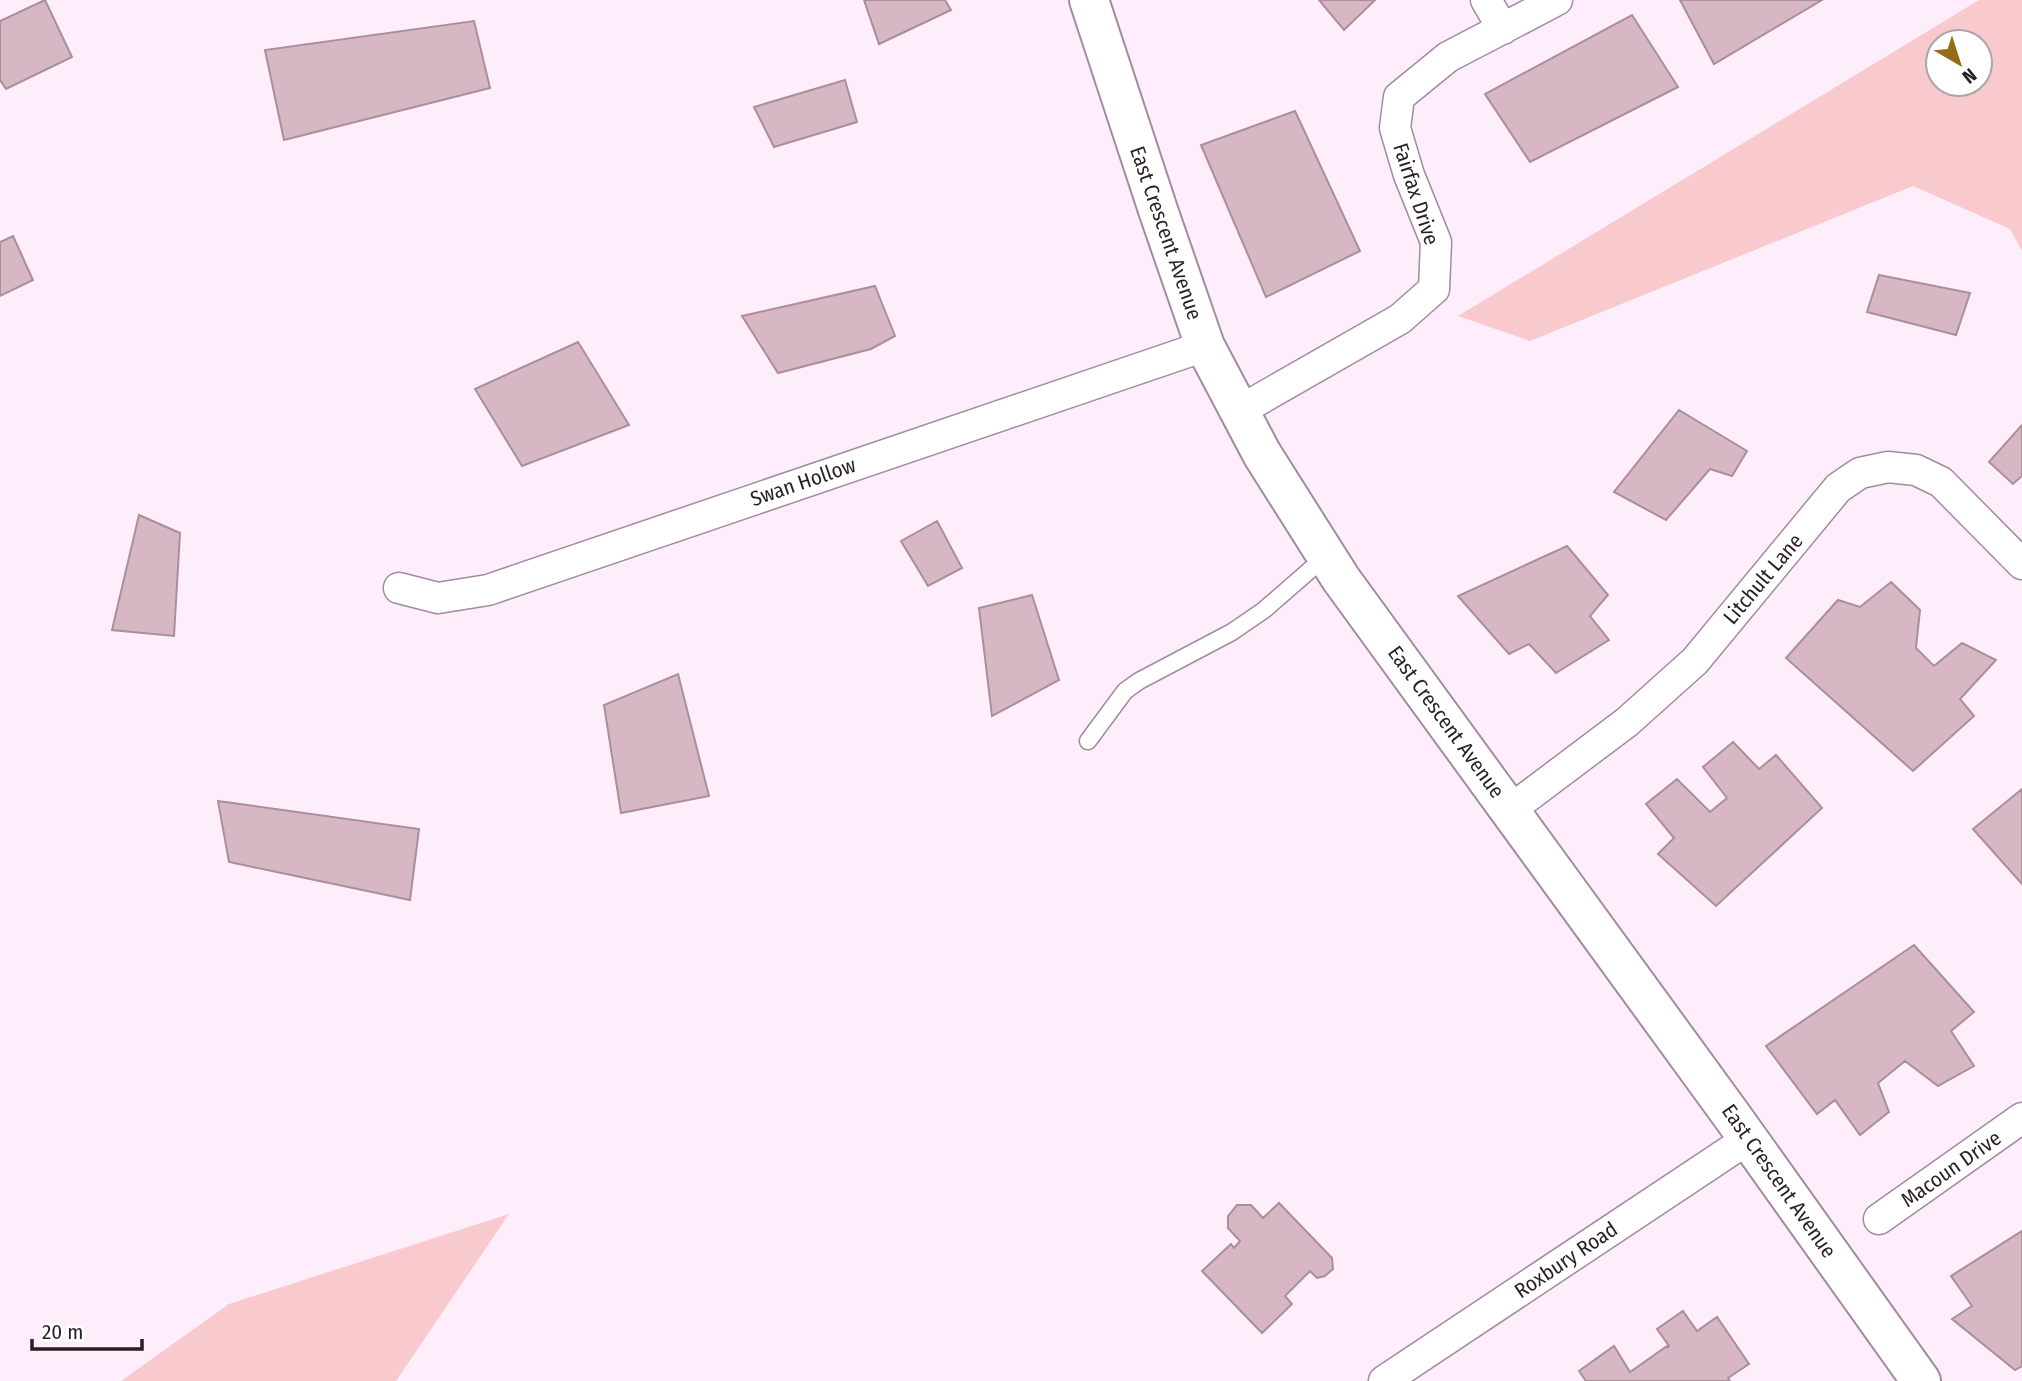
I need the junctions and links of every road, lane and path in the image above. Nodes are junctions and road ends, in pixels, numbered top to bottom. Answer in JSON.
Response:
{"nodes":[{"id":1,"x":1089,"y":0,"type":"edge"},
{"id":2,"x":1486,"y":0,"type":"edge"},
{"id":3,"x":1557,"y":0,"type":"edge"},
{"id":4,"x":1503,"y":29,"type":"junction"},
{"id":5,"x":1205,"y":346,"type":"junction"},
{"id":6,"x":1238,"y":411,"type":"junction"},
{"id":7,"x":1326,"y":556,"type":"junction"},
{"id":8,"x":2022,"y":564,"type":"edge"},
{"id":9,"x":399,"y":588,"type":"dead end"},
{"id":10,"x":1088,"y":741,"type":"dead end"},
{"id":11,"x":1510,"y":810,"type":"junction"},
{"id":12,"x":2022,"y":1118,"type":"edge"},
{"id":13,"x":1748,"y":1139,"type":"junction"},
{"id":14,"x":1879,"y":1219,"type":"dead end"},
{"id":15,"x":1384,"y":1381,"type":"edge"},
{"id":16,"x":1921,"y":1381,"type":"edge"}],
"edges":[{"from":1,"to":5,"type":"street","name":"East Crescent Avenue"},
{"from":2,"to":4,"type":"street"},
{"from":3,"to":4,"type":"street","name":"Fairfax Drive"},
{"from":4,"to":6,"type":"street","name":"Fairfax Drive"},
{"from":5,"to":6,"type":"street","name":"East Crescent Avenue"},
{"from":5,"to":9,"type":"street","name":"Swan Hollow"},
{"from":6,"to":7,"type":"street","name":"East Crescent Avenue"},
{"from":7,"to":10,"type":"lane"},
{"from":7,"to":11,"type":"street","name":"East Crescent Avenue"},
{"from":8,"to":11,"type":"street","name":"Litchult Lane"},
{"from":11,"to":13,"type":"street","name":"East Crescent Avenue"},
{"from":12,"to":14,"type":"street","name":"Macoun Drive"},
{"from":13,"to":15,"type":"street","name":"Roxbury Road"},
{"from":13,"to":16,"type":"street","name":"East Crescent Avenue"}]}
